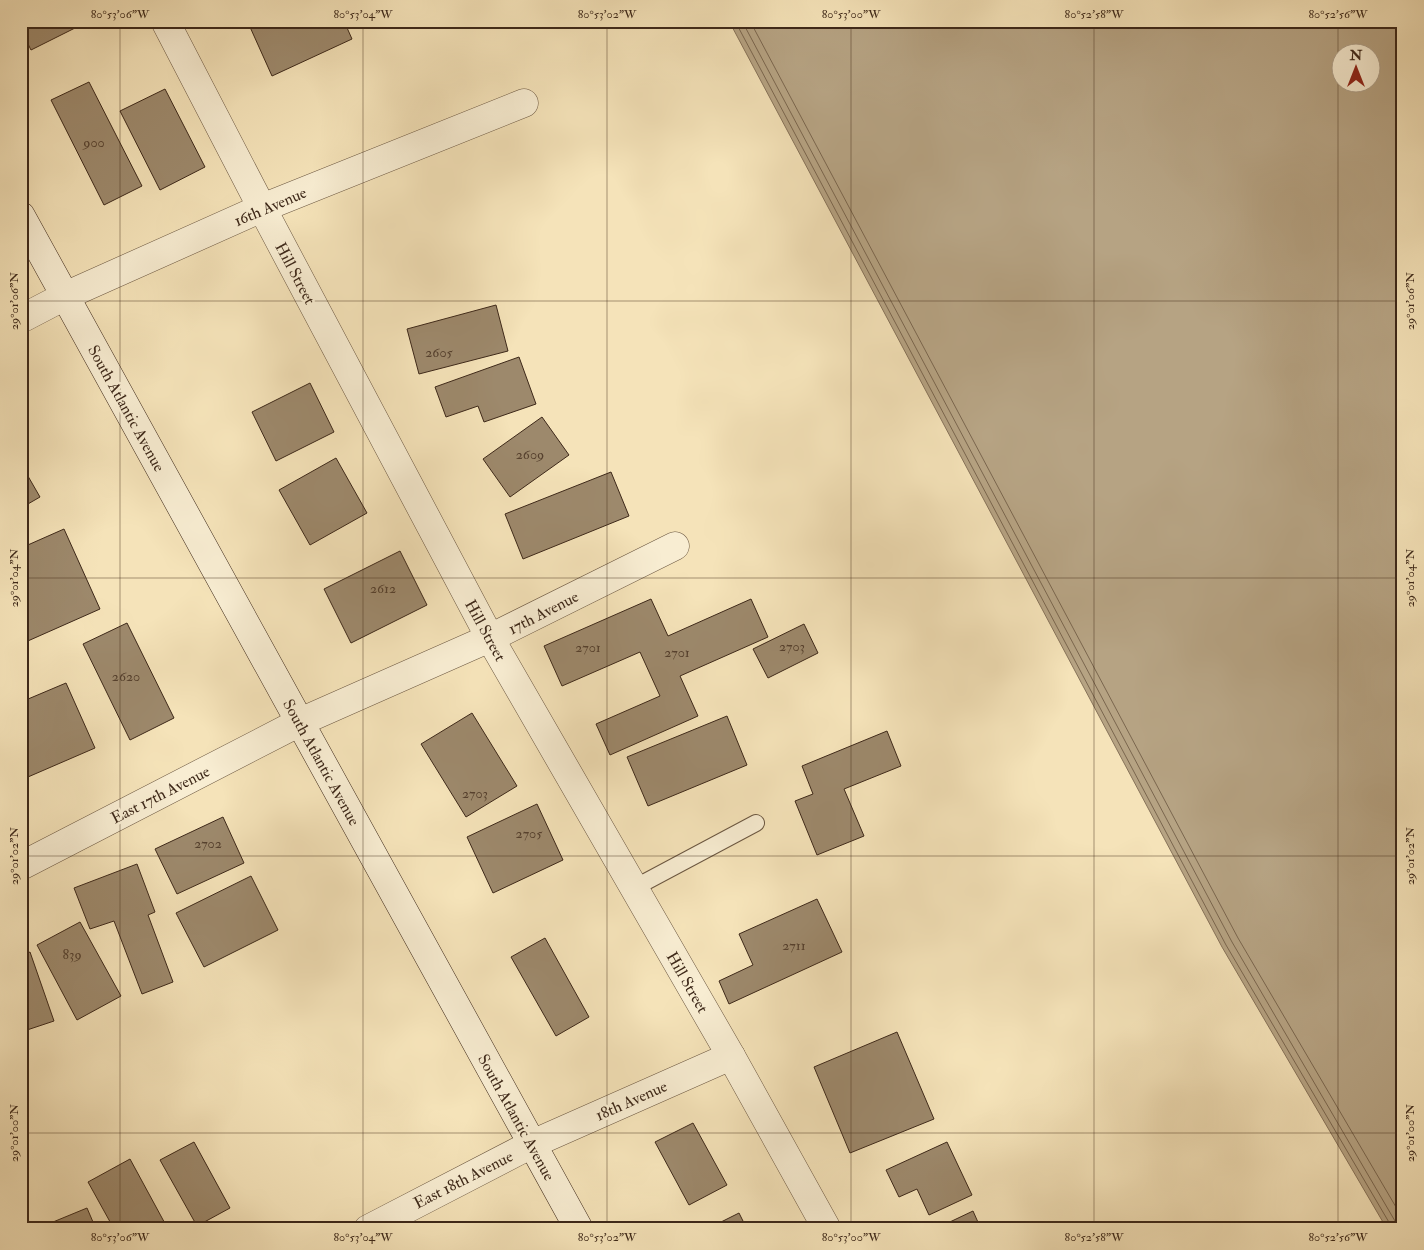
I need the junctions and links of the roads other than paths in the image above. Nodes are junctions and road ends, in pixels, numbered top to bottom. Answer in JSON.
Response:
{"nodes":[{"id":1,"x":165,"y":21,"type":"edge"},
{"id":2,"x":524,"y":104,"type":"dead end"},
{"id":3,"x":262,"y":208,"type":"junction"},
{"id":4,"x":21,"y":216,"type":"edge"},
{"id":5,"x":65,"y":296,"type":"junction"},
{"id":6,"x":21,"y":319,"type":"edge"},
{"id":7,"x":674,"y":546,"type":"dead end"},
{"id":8,"x":490,"y":638,"type":"junction"},
{"id":9,"x":300,"y":722,"type":"junction"},
{"id":10,"x":756,"y":823,"type":"dead end"},
{"id":11,"x":21,"y":866,"type":"edge"},
{"id":12,"x":634,"y":888,"type":"junction"},
{"id":13,"x":731,"y":1056,"type":"junction"},
{"id":14,"x":532,"y":1144,"type":"junction"},
{"id":15,"x":368,"y":1229,"type":"edge"},
{"id":16,"x":579,"y":1229,"type":"edge"},
{"id":17,"x":827,"y":1229,"type":"edge"}],
"edges":[{"from":1,"to":3,"type":"street","name":"Hill Street"},
{"from":2,"to":3,"type":"street","name":"16th Avenue"},
{"from":3,"to":5,"type":"street","name":"16th Avenue"},
{"from":3,"to":8,"type":"street","name":"Hill Street"},
{"from":4,"to":5,"type":"street","name":"South Atlantic Avenue"},
{"from":5,"to":6,"type":"street","name":"16th Avenue"},
{"from":5,"to":9,"type":"street","name":"South Atlantic Avenue"},
{"from":7,"to":8,"type":"street","name":"17th Avenue"},
{"from":8,"to":9,"type":"street","name":"17th Avenue"},
{"from":8,"to":12,"type":"street","name":"Hill Street"},
{"from":9,"to":11,"type":"street","name":"East 17th Avenue"},
{"from":9,"to":14,"type":"street","name":"South Atlantic Avenue"},
{"from":10,"to":12,"type":"lane"},
{"from":12,"to":13,"type":"street","name":"Hill Street"},
{"from":13,"to":14,"type":"street","name":"18th Avenue"},
{"from":13,"to":17,"type":"street","name":"Hill Street"},
{"from":14,"to":15,"type":"street","name":"East 18th Avenue"},
{"from":14,"to":16,"type":"street","name":"South Atlantic Avenue"}]}
